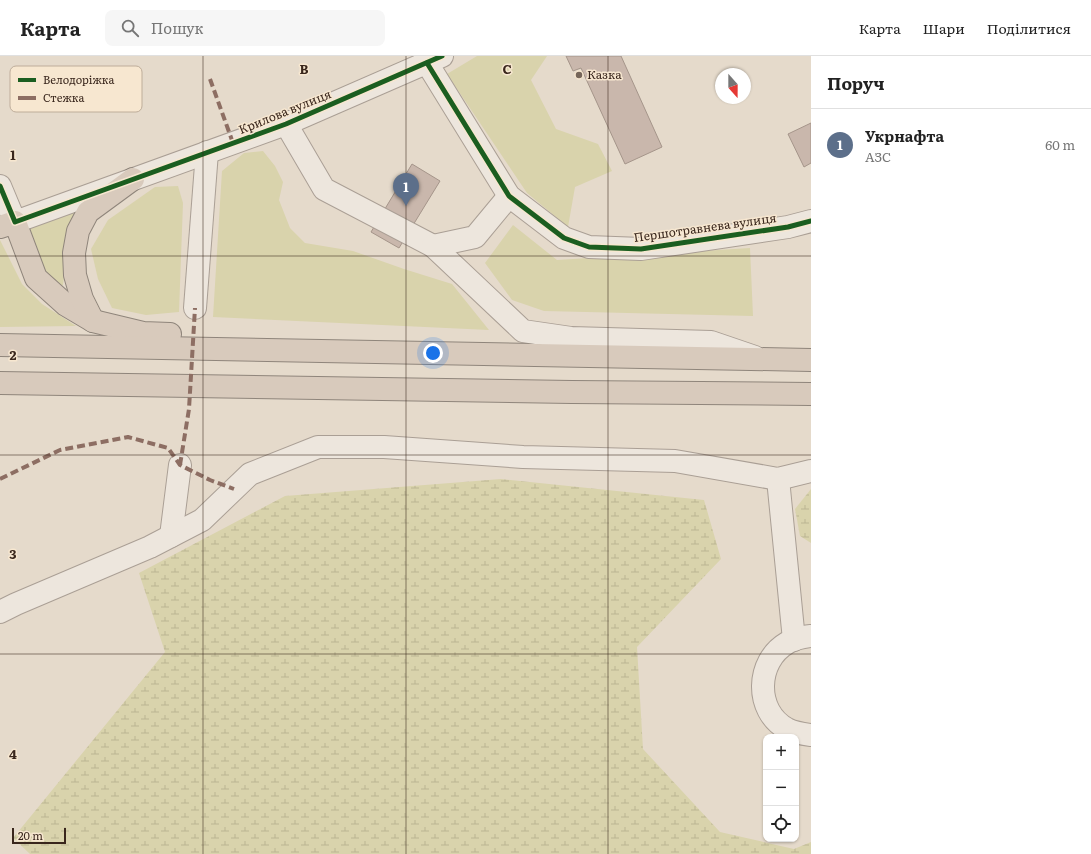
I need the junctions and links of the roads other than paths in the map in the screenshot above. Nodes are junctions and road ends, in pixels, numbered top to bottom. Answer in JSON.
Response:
{"nodes":[{"id":1,"x":431,"y":58,"type":"edge"},
{"id":2,"x":286,"y":124,"type":"junction"},
{"id":3,"x":207,"y":152,"type":"junction"},
{"id":4,"x":133,"y":179,"type":"junction"},
{"id":5,"x":0,"y":186,"type":"edge"},
{"id":6,"x":509,"y":196,"type":"junction"},
{"id":7,"x":811,"y":221,"type":"edge"},
{"id":8,"x":7,"y":224,"type":"edge"},
{"id":9,"x":433,"y":246,"type":"junction"},
{"id":10,"x":195,"y":308,"type":"dead end"},
{"id":11,"x":93,"y":321,"type":"junction"},
{"id":12,"x":0,"y":345,"type":"edge"},
{"id":13,"x":334,"y":351,"type":"junction"},
{"id":14,"x":760,"y":359,"type":"junction"},
{"id":15,"x":811,"y":360,"type":"edge"},
{"id":16,"x":0,"y":383,"type":"edge"},
{"id":17,"x":811,"y":394,"type":"edge"},
{"id":18,"x":180,"y":465,"type":"dead end"},
{"id":19,"x":811,"y":471,"type":"edge"},
{"id":20,"x":778,"y":479,"type":"junction"},
{"id":21,"x":171,"y":536,"type":"junction"},
{"id":22,"x":0,"y":612,"type":"edge"},
{"id":23,"x":803,"y":638,"type":"edge"},
{"id":24,"x":811,"y":735,"type":"edge"}],
"edges":[{"from":1,"to":2,"type":"street","name":"Крилова вулиця"},
{"from":1,"to":6,"type":"street","name":"Першотравнева вулиця"},
{"from":2,"to":3,"type":"street","name":"Крилова вулиця"},
{"from":2,"to":9,"type":"street"},
{"from":3,"to":4,"type":"street","name":"Крилова вулиця"},
{"from":3,"to":10,"type":"street"},
{"from":4,"to":8,"type":"street","name":"Крилова вулиця"},
{"from":4,"to":11,"type":"highway"},
{"from":5,"to":8,"type":"street"},
{"from":6,"to":7,"type":"street","name":"Першотравнева вулиця"},
{"from":6,"to":9,"type":"street"},
{"from":8,"to":11,"type":"highway"},
{"from":9,"to":14,"type":"street"},
{"from":11,"to":13,"type":"highway"},
{"from":12,"to":13,"type":"highway"},
{"from":13,"to":14,"type":"highway"},
{"from":14,"to":15,"type":"highway"},
{"from":16,"to":17,"type":"highway"},
{"from":18,"to":21,"type":"street"},
{"from":19,"to":20,"type":"street"},
{"from":20,"to":21,"type":"street"},
{"from":20,"to":23,"type":"street"},
{"from":21,"to":22,"type":"street"},
{"from":23,"to":24,"type":"street"}]}
